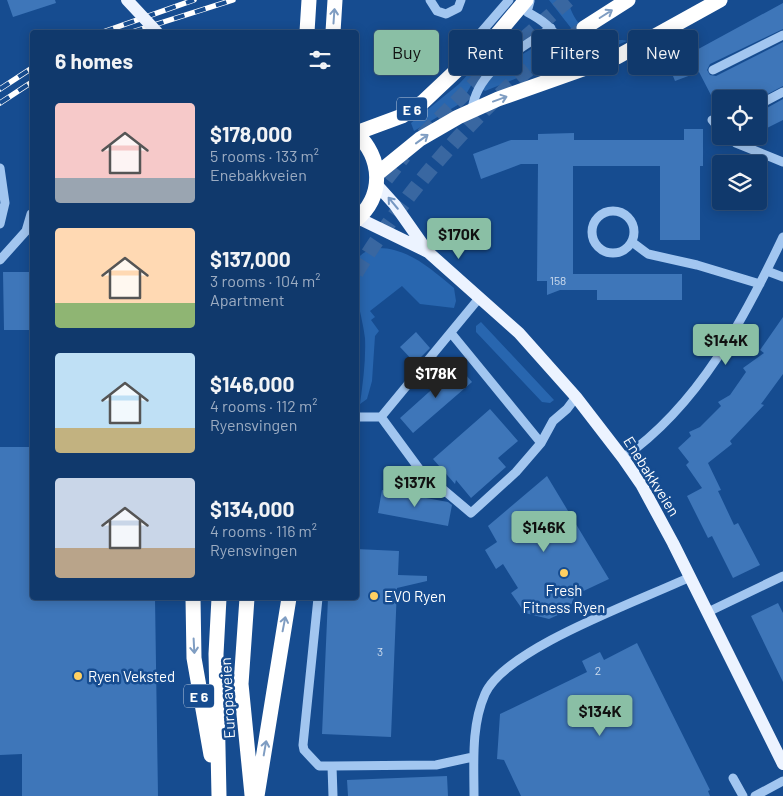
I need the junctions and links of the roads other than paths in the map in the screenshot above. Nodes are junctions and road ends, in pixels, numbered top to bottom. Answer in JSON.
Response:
{"nodes":[{"id":1,"x":127,"y":0,"type":"edge"},
{"id":2,"x":335,"y":0,"type":"edge"},
{"id":3,"x":430,"y":0,"type":"edge"},
{"id":4,"x":461,"y":0,"type":"edge"},
{"id":5,"x":509,"y":0,"type":"edge"},
{"id":6,"x":526,"y":0,"type":"edge"},
{"id":7,"x":530,"y":0,"type":"edge"},
{"id":8,"x":628,"y":0,"type":"edge"},
{"id":9,"x":720,"y":0,"type":"edge"},
{"id":10,"x":309,"y":2,"type":"edge"},
{"id":11,"x":551,"y":28,"type":"junction"},
{"id":12,"x":584,"y":28,"type":"tunnel mouth"},
{"id":13,"x":155,"y":30,"type":"edge"},
{"id":14,"x":307,"y":30,"type":"edge"},
{"id":15,"x":333,"y":30,"type":"edge"},
{"id":16,"x":483,"y":30,"type":"edge"},
{"id":17,"x":501,"y":30,"type":"edge"},
{"id":18,"x":783,"y":35,"type":"edge"},
{"id":19,"x":713,"y":70,"type":"dead end"},
{"id":20,"x":452,"y":75,"type":"edge"},
{"id":21,"x":560,"y":79,"type":"junction"},
{"id":22,"x":783,"y":92,"type":"edge"},
{"id":23,"x":767,"y":100,"type":"edge"},
{"id":24,"x":472,"y":110,"type":"junction"},
{"id":25,"x":359,"y":132,"type":"edge"},
{"id":26,"x":359,"y":137,"type":"edge"},
{"id":27,"x":741,"y":145,"type":"edge"},
{"id":28,"x":783,"y":162,"type":"edge"},
{"id":29,"x":0,"y":168,"type":"edge"},
{"id":30,"x":377,"y":180,"type":"junction"},
{"id":31,"x":30,"y":217,"type":"edge"},
{"id":32,"x":359,"y":217,"type":"edge"},
{"id":33,"x":359,"y":220,"type":"edge"},
{"id":34,"x":0,"y":224,"type":"edge"},
{"id":35,"x":783,"y":238,"type":"edge"},
{"id":36,"x":632,"y":242,"type":"junction"},
{"id":37,"x":428,"y":252,"type":"junction"},
{"id":38,"x":0,"y":260,"type":"edge"},
{"id":39,"x":767,"y":271,"type":"junction"},
{"id":40,"x":783,"y":278,"type":"edge"},
{"id":41,"x":760,"y":284,"type":"junction"},
{"id":42,"x":480,"y":297,"type":"junction"},
{"id":43,"x":450,"y":333,"type":"junction"},
{"id":44,"x":576,"y":397,"type":"junction"},
{"id":45,"x":359,"y":417,"type":"edge"},
{"id":46,"x":381,"y":417,"type":"junction"},
{"id":47,"x":541,"y":442,"type":"junction"},
{"id":48,"x":623,"y":458,"type":"junction"},
{"id":49,"x":783,"y":576,"type":"edge"},
{"id":50,"x":690,"y":577,"type":"junction"},
{"id":51,"x":193,"y":600,"type":"edge"},
{"id":52,"x":219,"y":600,"type":"edge"},
{"id":53,"x":247,"y":600,"type":"edge"},
{"id":54,"x":290,"y":600,"type":"edge"},
{"id":55,"x":318,"y":600,"type":"edge"},
{"id":56,"x":708,"y":612,"type":"junction"},
{"id":57,"x":473,"y":758,"type":"junction"},
{"id":58,"x":783,"y":764,"type":"edge"},
{"id":59,"x":332,"y":766,"type":"junction"},
{"id":60,"x":732,"y":778,"type":"dead end"},
{"id":61,"x":783,"y":781,"type":"edge"},
{"id":62,"x":219,"y":795,"type":"edge"},
{"id":63,"x":252,"y":796,"type":"edge"},
{"id":64,"x":257,"y":796,"type":"edge"},
{"id":65,"x":333,"y":796,"type":"edge"},
{"id":66,"x":474,"y":796,"type":"edge"},
{"id":67,"x":743,"y":796,"type":"edge"},
{"id":68,"x":755,"y":796,"type":"edge"}],
"edges":[{"from":1,"to":13,"type":"main road","bridge":true},
{"from":15,"to":2,"type":"highway","one_way":true},
{"from":3,"to":4,"type":"street"},
{"from":5,"to":16,"type":"street","number":"E 6"},
{"from":6,"to":17,"type":"highway","number":"E 6"},
{"from":7,"to":11,"type":"street"},
{"from":12,"to":8,"type":"highway","one_way":true},
{"from":9,"to":21,"type":"highway","number":"E 6"},
{"from":10,"to":14,"type":"highway"},
{"from":11,"to":21,"type":"street"},
{"from":11,"to":24,"type":"street"},
{"from":18,"to":19,"type":"street"},
{"from":20,"to":25,"type":"highway","number":"E 6"},
{"from":24,"to":21,"type":"highway","number":"E 6","one_way":true},
{"from":22,"to":23,"type":"street"},
{"from":30,"to":24,"type":"highway","number":"E 6","one_way":true},
{"from":26,"to":30,"type":"highway","number":"E 6"},
{"from":27,"to":28,"type":"street"},
{"from":29,"to":34,"type":"street"},
{"from":30,"to":32,"type":"highway","number":"E 6"},
{"from":37,"to":30,"type":"main road","name":"Enebakkveien","one_way":true},
{"from":31,"to":38,"type":"street"},
{"from":33,"to":37,"type":"main road","name":"Enebakkveien"},
{"from":35,"to":39,"type":"street"},
{"from":36,"to":36,"type":"street"},
{"from":36,"to":41,"type":"street"},
{"from":37,"to":42,"type":"main road","name":"Enebakkveien"},
{"from":39,"to":40,"type":"street"},
{"from":39,"to":41,"type":"street"},
{"from":41,"to":48,"type":"street"},
{"from":42,"to":43,"type":"street"},
{"from":42,"to":44,"type":"main road","name":"Enebakkveien"},
{"from":43,"to":46,"type":"street"},
{"from":43,"to":47,"type":"street"},
{"from":44,"to":47,"type":"street"},
{"from":44,"to":48,"type":"main road","name":"Enebakkveien"},
{"from":45,"to":46,"type":"street"},
{"from":46,"to":47,"type":"street"},
{"from":48,"to":50,"type":"main road","name":"Enebakkveien"},
{"from":49,"to":56,"type":"street"},
{"from":50,"to":56,"type":"main road","name":"Enebakkveien"},
{"from":50,"to":57,"type":"street"},
{"from":51,"to":62,"type":"highway","number":"E 6","one_way":true},
{"from":52,"to":62,"type":"highway","name":"Europaveien","number":"E 6"},
{"from":53,"to":63,"type":"highway","name":"Europaveien"},
{"from":64,"to":54,"type":"highway","one_way":true},
{"from":55,"to":59,"type":"street"},
{"from":56,"to":58,"type":"main road","name":"Enebakkveien"},
{"from":57,"to":59,"type":"street"},
{"from":57,"to":66,"type":"street"},
{"from":59,"to":65,"type":"street"},
{"from":60,"to":67,"type":"street"},
{"from":61,"to":68,"type":"street"}]}
